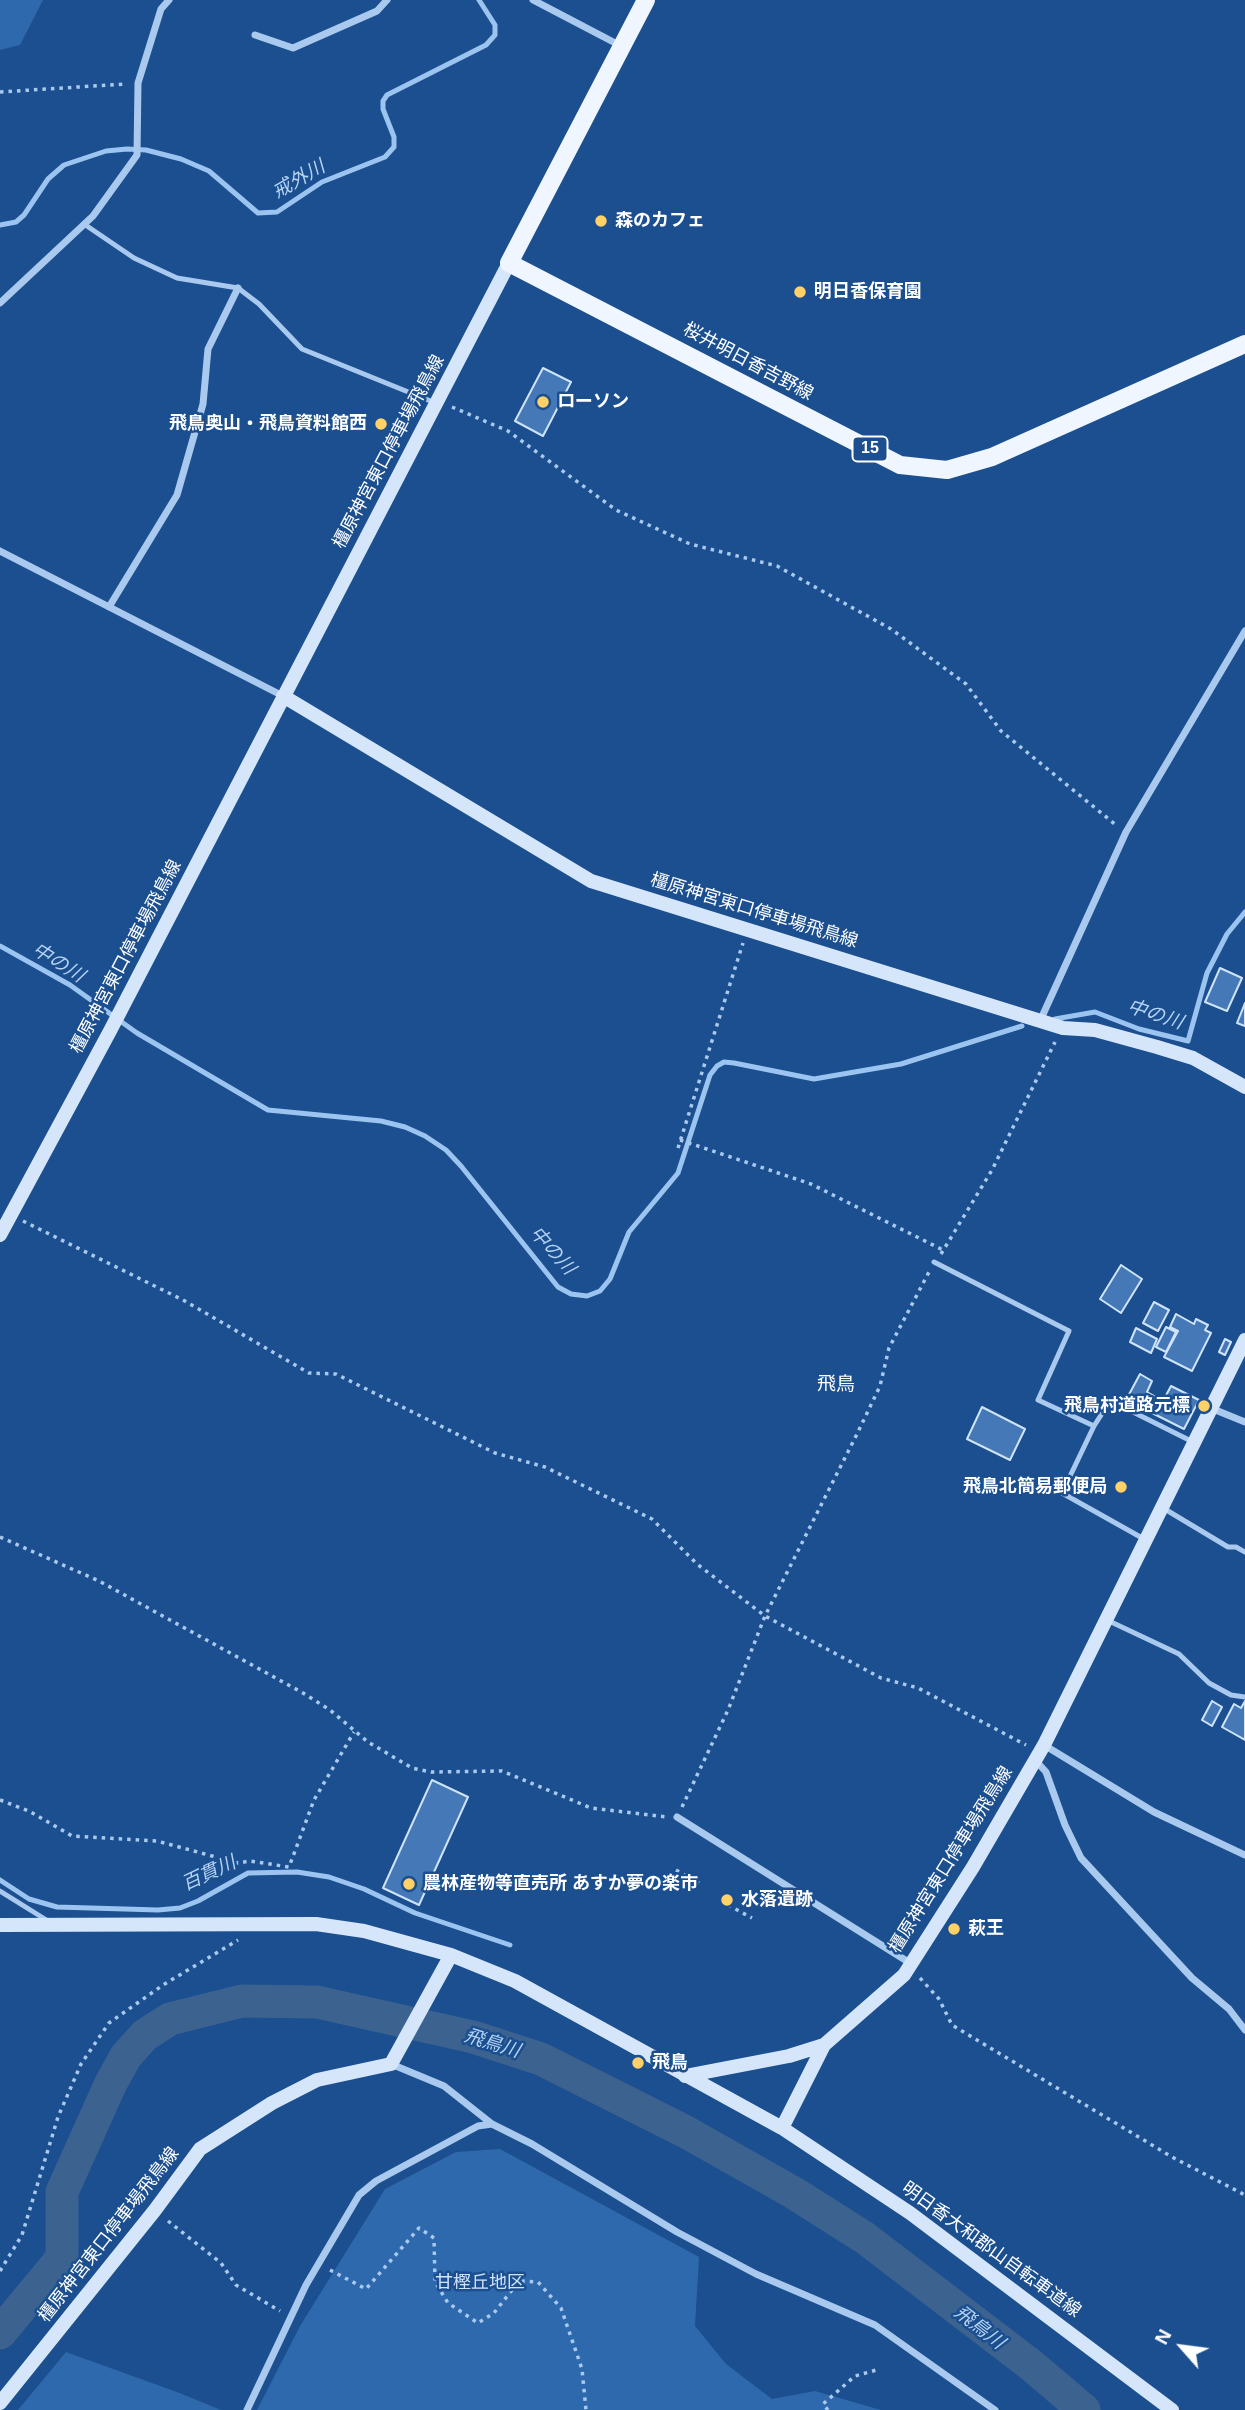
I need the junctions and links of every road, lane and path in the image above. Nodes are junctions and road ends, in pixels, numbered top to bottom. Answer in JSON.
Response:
{"nodes":[{"id":1,"x":169,"y":0,"type":"edge"},
{"id":2,"x":387,"y":0,"type":"edge"},
{"id":3,"x":533,"y":0,"type":"edge"},
{"id":4,"x":646,"y":0,"type":"edge"},
{"id":5,"x":255,"y":36,"type":"dead end"},
{"id":6,"x":621,"y":46,"type":"junction"},
{"id":7,"x":138,"y":83,"type":"junction"},
{"id":8,"x":0,"y":92,"type":"edge"},
{"id":9,"x":85,"y":224,"type":"junction"},
{"id":10,"x":509,"y":263,"type":"junction"},
{"id":11,"x":238,"y":288,"type":"junction"},
{"id":12,"x":0,"y":303,"type":"edge"},
{"id":13,"x":1245,"y":344,"type":"edge"},
{"id":14,"x":436,"y":404,"type":"junction"},
{"id":15,"x":0,"y":551,"type":"edge"},
{"id":16,"x":109,"y":607,"type":"junction"},
{"id":17,"x":1245,"y":631,"type":"edge"},
{"id":18,"x":283,"y":696,"type":"junction"},
{"id":19,"x":1126,"y":832,"type":"junction"},
{"id":20,"x":747,"y":929,"type":"junction"},
{"id":21,"x":1040,"y":1021,"type":"junction"},
{"id":22,"x":1063,"y":1028,"type":"junction"},
{"id":23,"x":1245,"y":1087,"type":"edge"},
{"id":24,"x":680,"y":1140,"type":"junction"},
{"id":25,"x":678,"y":1148,"type":"dead end"},
{"id":26,"x":10,"y":1215,"type":"junction"},
{"id":27,"x":0,"y":1235,"type":"edge"},
{"id":28,"x":945,"y":1251,"type":"junction"},
{"id":29,"x":934,"y":1262,"type":"junction"},
{"id":30,"x":1245,"y":1340,"type":"edge"},
{"id":31,"x":1213,"y":1409,"type":"junction"},
{"id":32,"x":1245,"y":1422,"type":"edge"},
{"id":33,"x":1094,"y":1426,"type":"junction"},
{"id":34,"x":1195,"y":1443,"type":"junction"},
{"id":35,"x":1163,"y":1508,"type":"junction"},
{"id":36,"x":0,"y":1537,"type":"edge"},
{"id":37,"x":1146,"y":1540,"type":"junction"},
{"id":38,"x":1245,"y":1552,"type":"edge"},
{"id":39,"x":765,"y":1616,"type":"junction"},
{"id":40,"x":1106,"y":1620,"type":"junction"},
{"id":41,"x":1245,"y":1697,"type":"edge"},
{"id":42,"x":354,"y":1732,"type":"dead end"},
{"id":43,"x":1040,"y":1752,"type":"junction"},
{"id":44,"x":0,"y":1800,"type":"edge"},
{"id":45,"x":677,"y":1817,"type":"junction"},
{"id":46,"x":1245,"y":1855,"type":"edge"},
{"id":47,"x":676,"y":1870,"type":"dead end"},
{"id":48,"x":699,"y":1883,"type":"dead end"},
{"id":49,"x":0,"y":1891,"type":"edge"},
{"id":50,"x":728,"y":1905,"type":"dead end"},
{"id":51,"x":752,"y":1918,"type":"dead end"},
{"id":52,"x":50,"y":1923,"type":"junction"},
{"id":53,"x":0,"y":1925,"type":"edge"},
{"id":54,"x":256,"y":1927,"type":"junction"},
{"id":55,"x":451,"y":1955,"type":"junction"},
{"id":56,"x":909,"y":1966,"type":"junction"},
{"id":57,"x":1245,"y":2030,"type":"edge"},
{"id":58,"x":824,"y":2045,"type":"junction"},
{"id":59,"x":391,"y":2064,"type":"junction"},
{"id":60,"x":685,"y":2076,"type":"junction"},
{"id":61,"x":492,"y":2124,"type":"junction"},
{"id":62,"x":782,"y":2128,"type":"junction"},
{"id":63,"x":1245,"y":2195,"type":"edge"},
{"id":64,"x":155,"y":2210,"type":"junction"},
{"id":65,"x":318,"y":2263,"type":"junction"},
{"id":66,"x":0,"y":2271,"type":"edge"},
{"id":67,"x":290,"y":2318,"type":"junction"},
{"id":68,"x":880,"y":2369,"type":"dead end"},
{"id":69,"x":0,"y":2403,"type":"edge"},
{"id":70,"x":247,"y":2410,"type":"edge"},
{"id":71,"x":586,"y":2410,"type":"edge"},
{"id":72,"x":828,"y":2410,"type":"edge"},
{"id":73,"x":995,"y":2410,"type":"edge"},
{"id":74,"x":1172,"y":2410,"type":"edge"}],
"edges":[{"from":1,"to":7,"type":"street"},
{"from":2,"to":5,"type":"street"},
{"from":3,"to":6,"type":"street"},
{"from":4,"to":6,"type":"main road"},
{"from":6,"to":10,"type":"main road"},
{"from":7,"to":8,"type":"path"},
{"from":7,"to":9,"type":"street"},
{"from":9,"to":11,"type":"lane"},
{"from":9,"to":12,"type":"street"},
{"from":10,"to":13,"type":"main road","name":"桜井明日香吉野線","number":"15"},
{"from":10,"to":14,"type":"main road","name":"橿原神宮東口停車場飛鳥線"},
{"from":11,"to":14,"type":"lane"},
{"from":11,"to":16,"type":"street"},
{"from":14,"to":18,"type":"main road","name":"橿原神宮東口停車場飛鳥線"},
{"from":14,"to":19,"type":"path"},
{"from":15,"to":16,"type":"street"},
{"from":16,"to":18,"type":"street"},
{"from":17,"to":19,"type":"street"},
{"from":18,"to":20,"type":"main road","name":"橿原神宮東口停車場飛鳥線"},
{"from":18,"to":26,"type":"main road","name":"橿原神宮東口停車場飛鳥線"},
{"from":19,"to":21,"type":"street"},
{"from":20,"to":21,"type":"main road","name":"橿原神宮東口停車場飛鳥線"},
{"from":20,"to":24,"type":"path"},
{"from":21,"to":22,"type":"main road","name":"橿原神宮東口停車場飛鳥線"},
{"from":22,"to":23,"type":"main road","name":"橿原神宮東口停車場飛鳥線"},
{"from":22,"to":28,"type":"path"},
{"from":24,"to":25,"type":"path"},
{"from":24,"to":28,"type":"path"},
{"from":26,"to":27,"type":"main road","name":"橿原神宮東口停車場飛鳥線"},
{"from":26,"to":39,"type":"path"},
{"from":28,"to":29,"type":"path"},
{"from":29,"to":33,"type":"lane"},
{"from":29,"to":39,"type":"path"},
{"from":30,"to":31,"type":"main road","name":"橿原神宮東口停車場飛鳥線"},
{"from":31,"to":32,"type":"street"},
{"from":31,"to":34,"type":"main road","name":"橿原神宮東口停車場飛鳥線"},
{"from":33,"to":34,"type":"lane"},
{"from":33,"to":37,"type":"lane"},
{"from":34,"to":35,"type":"main road","name":"橿原神宮東口停車場飛鳥線"},
{"from":35,"to":37,"type":"main road","name":"橿原神宮東口停車場飛鳥線"},
{"from":35,"to":38,"type":"lane"},
{"from":36,"to":45,"type":"path"},
{"from":37,"to":40,"type":"main road","name":"橿原神宮東口停車場飛鳥線"},
{"from":39,"to":43,"type":"path"},
{"from":39,"to":45,"type":"path"},
{"from":40,"to":41,"type":"lane"},
{"from":40,"to":43,"type":"main road","name":"橿原神宮東口停車場飛鳥線"},
{"from":42,"to":44,"type":"path"},
{"from":43,"to":46,"type":"street"},
{"from":43,"to":56,"type":"main road","name":"橿原神宮東口停車場飛鳥線"},
{"from":43,"to":57,"type":"street"},
{"from":45,"to":56,"type":"street"},
{"from":47,"to":48,"type":"path"},
{"from":49,"to":52,"type":"lane"},
{"from":50,"to":51,"type":"path"},
{"from":52,"to":53,"type":"main road"},
{"from":52,"to":54,"type":"main road"},
{"from":54,"to":55,"type":"main road"},
{"from":54,"to":66,"type":"path"},
{"from":55,"to":59,"type":"main road"},
{"from":55,"to":60,"type":"main road"},
{"from":56,"to":58,"type":"main road","name":"橿原神宮東口停車場飛鳥線"},
{"from":56,"to":63,"type":"path"},
{"from":58,"to":60,"type":"main road"},
{"from":58,"to":62,"type":"main road","name":"橿原神宮東口停車場飛鳥線"},
{"from":59,"to":61,"type":"street"},
{"from":59,"to":64,"type":"main road","name":"橿原神宮東口停車場飛鳥線"},
{"from":60,"to":62,"type":"main road"},
{"from":61,"to":65,"type":"street"},
{"from":61,"to":73,"type":"street"},
{"from":62,"to":74,"type":"main road","name":"明日香大和郡山自転車道線"},
{"from":64,"to":67,"type":"path"},
{"from":64,"to":69,"type":"main road","name":"橿原神宮東口停車場飛鳥線"},
{"from":65,"to":67,"type":"street"},
{"from":65,"to":71,"type":"path"},
{"from":67,"to":70,"type":"street"},
{"from":68,"to":72,"type":"path"}]}
